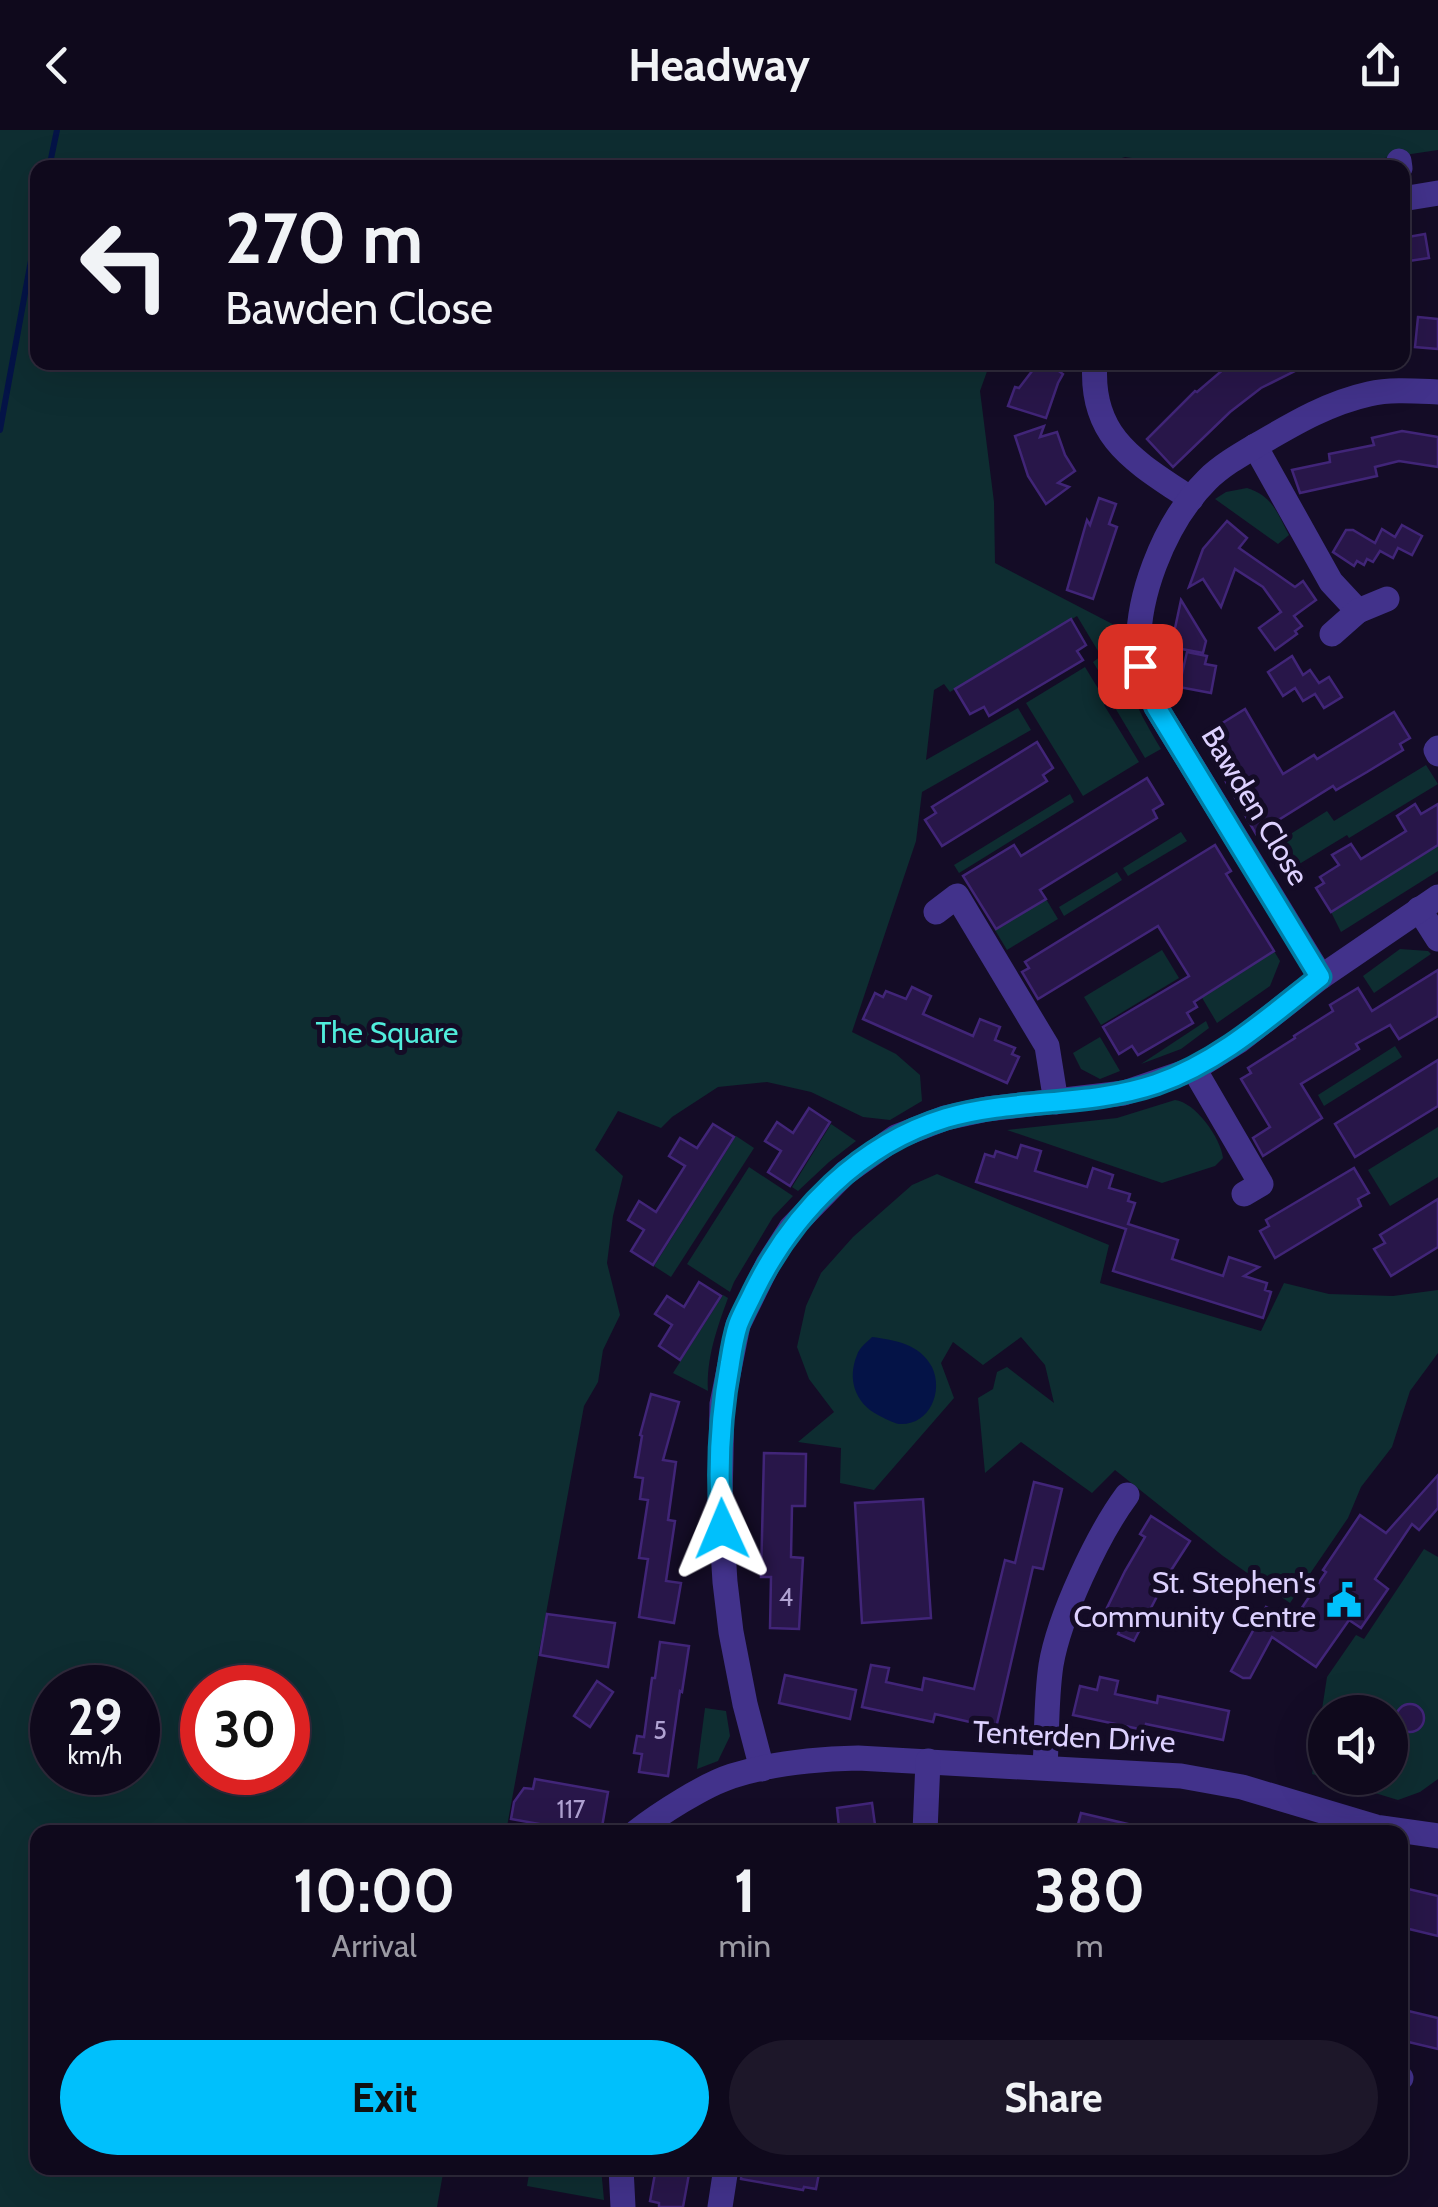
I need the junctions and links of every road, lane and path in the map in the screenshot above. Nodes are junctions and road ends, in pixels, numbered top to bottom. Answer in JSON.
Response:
{"nodes":[{"id":1,"x":1410,"y":184,"type":"edge"},
{"id":2,"x":1438,"y":193,"type":"edge"},
{"id":3,"x":1095,"y":370,"type":"edge"},
{"id":4,"x":1438,"y":392,"type":"edge"},
{"id":5,"x":1255,"y":446,"type":"junction"},
{"id":6,"x":1191,"y":499,"type":"junction"},
{"id":7,"x":1387,"y":599,"type":"dead end"},
{"id":8,"x":1358,"y":611,"type":"junction"},
{"id":9,"x":1332,"y":634,"type":"dead end"},
{"id":10,"x":1429,"y":903,"type":"edge"},
{"id":11,"x":936,"y":912,"type":"dead end"},
{"id":12,"x":1438,"y":939,"type":"edge"},
{"id":13,"x":1320,"y":977,"type":"junction"},
{"id":14,"x":1194,"y":1069,"type":"junction"},
{"id":15,"x":1056,"y":1102,"type":"junction"},
{"id":16,"x":1244,"y":1194,"type":"dead end"},
{"id":17,"x":1116,"y":1501,"type":"dead end"},
{"id":18,"x":928,"y":1762,"type":"junction"},
{"id":19,"x":1045,"y":1767,"type":"junction"},
{"id":20,"x":762,"y":1769,"type":"junction"},
{"id":21,"x":649,"y":1825,"type":"edge"},
{"id":22,"x":925,"y":1825,"type":"edge"},
{"id":23,"x":1359,"y":1825,"type":"edge"},
{"id":24,"x":1408,"y":1833,"type":"edge"},
{"id":25,"x":1438,"y":1836,"type":"edge"},
{"id":26,"x":622,"y":2175,"type":"edge"},
{"id":27,"x":725,"y":2175,"type":"edge"},
{"id":28,"x":623,"y":2207,"type":"edge"},
{"id":29,"x":720,"y":2207,"type":"edge"}],
"edges":[{"from":1,"to":2,"type":"street"},
{"from":3,"to":6,"type":"street"},
{"from":4,"to":5,"type":"street"},
{"from":5,"to":6,"type":"street"},
{"from":5,"to":8,"type":"street"},
{"from":6,"to":13,"type":"street","name":"Bawden Close"},
{"from":7,"to":8,"type":"street"},
{"from":8,"to":9,"type":"street"},
{"from":10,"to":12,"type":"street"},
{"from":10,"to":13,"type":"street"},
{"from":11,"to":15,"type":"street"},
{"from":13,"to":14,"type":"street"},
{"from":14,"to":15,"type":"street"},
{"from":14,"to":16,"type":"street"},
{"from":15,"to":20,"type":"street"},
{"from":17,"to":19,"type":"street"},
{"from":18,"to":19,"type":"street","name":"Tenterden Drive"},
{"from":18,"to":20,"type":"street","name":"Tenterden Drive"},
{"from":18,"to":22,"type":"street"},
{"from":19,"to":23,"type":"street","name":"Tenterden Drive"},
{"from":20,"to":21,"type":"street","name":"Tenterden Drive"},
{"from":24,"to":25,"type":"street","name":"Tenterden Drive"},
{"from":26,"to":28,"type":"street"},
{"from":27,"to":29,"type":"street"}]}
